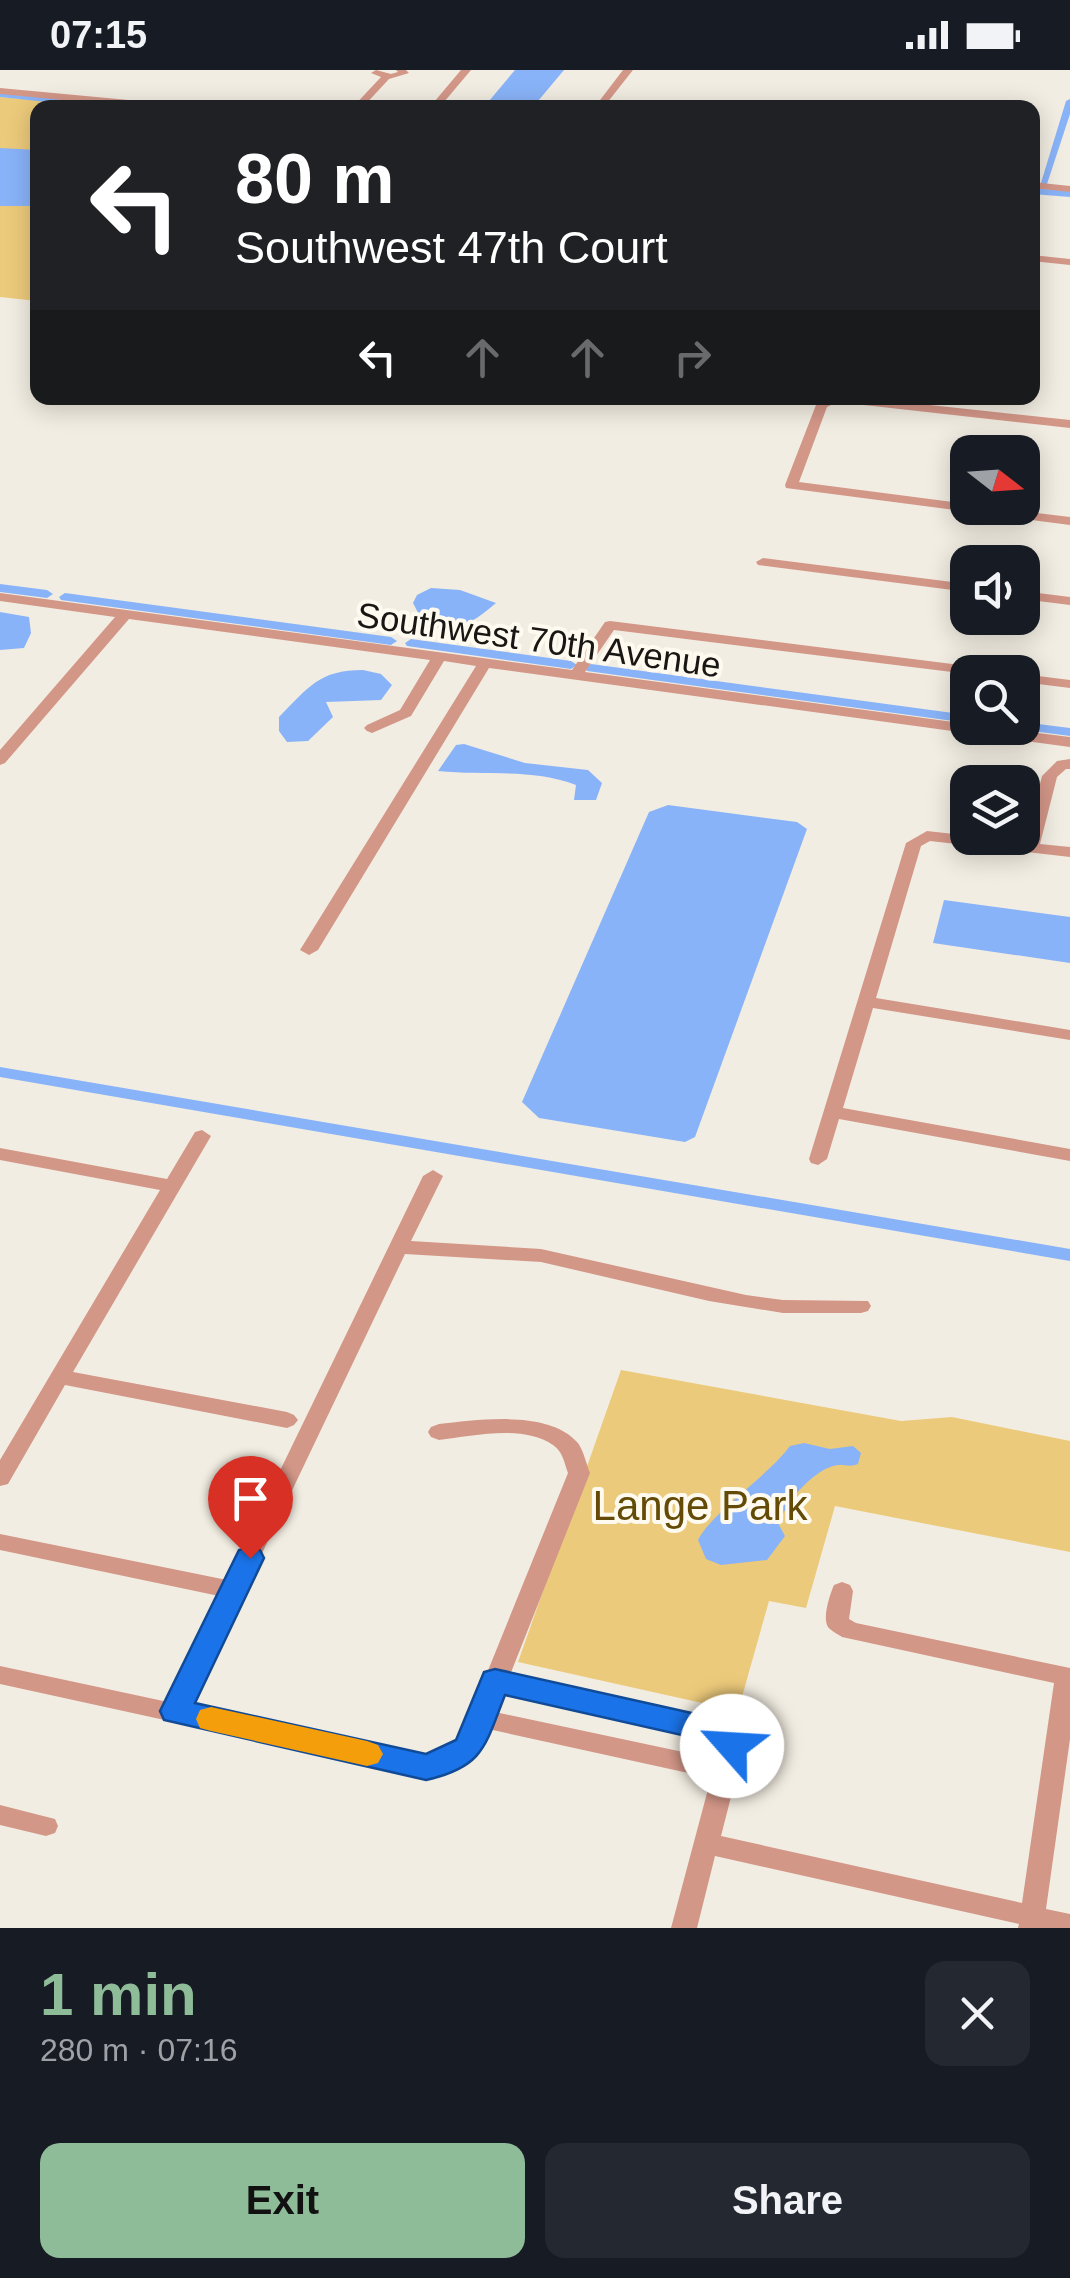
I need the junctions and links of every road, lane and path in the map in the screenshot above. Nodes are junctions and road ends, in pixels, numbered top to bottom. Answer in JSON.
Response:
{"nodes":[{"id":1,"x":401,"y":70,"type":"edge"},
{"id":2,"x":466,"y":70,"type":"edge"},
{"id":3,"x":628,"y":70,"type":"edge"},
{"id":4,"x":382,"y":74,"type":"edge"},
{"id":5,"x":0,"y":91,"type":"edge"},
{"id":6,"x":96,"y":100,"type":"edge"},
{"id":7,"x":362,"y":100,"type":"edge"},
{"id":8,"x":440,"y":100,"type":"edge"},
{"id":9,"x":604,"y":100,"type":"edge"},
{"id":10,"x":1040,"y":187,"type":"edge"},
{"id":11,"x":1070,"y":189,"type":"edge"},
{"id":12,"x":1040,"y":259,"type":"edge"},
{"id":13,"x":1070,"y":262,"type":"edge"},
{"id":14,"x":822,"y":405,"type":"edge"},
{"id":15,"x":899,"y":405,"type":"edge"},
{"id":16,"x":1070,"y":424,"type":"edge"},
{"id":17,"x":1070,"y":521,"type":"edge"},
{"id":18,"x":763,"y":562,"type":"dead end"},
{"id":19,"x":950,"y":586,"type":"edge"},
{"id":20,"x":0,"y":597,"type":"edge"},
{"id":21,"x":1040,"y":597,"type":"edge"},
{"id":22,"x":1070,"y":601,"type":"edge"},
{"id":23,"x":125,"y":614,"type":"junction"},
{"id":24,"x":439,"y":657,"type":"junction"},
{"id":25,"x":486,"y":663,"type":"junction"},
{"id":26,"x":950,"y":668,"type":"edge"},
{"id":27,"x":576,"y":675,"type":"junction"},
{"id":28,"x":1040,"y":680,"type":"edge"},
{"id":29,"x":1070,"y":684,"type":"edge"},
{"id":30,"x":372,"y":728,"type":"dead end"},
{"id":31,"x":1070,"y":742,"type":"edge"},
{"id":32,"x":0,"y":760,"type":"edge"},
{"id":33,"x":1070,"y":764,"type":"edge"},
{"id":34,"x":1040,"y":815,"type":"edge"},
{"id":35,"x":950,"y":839,"type":"edge"},
{"id":36,"x":1040,"y":850,"type":"edge"},
{"id":37,"x":1070,"y":852,"type":"edge"},
{"id":38,"x":309,"y":950,"type":"dead end"},
{"id":39,"x":864,"y":1002,"type":"junction"},
{"id":40,"x":1070,"y":1034,"type":"edge"},
{"id":41,"x":832,"y":1112,"type":"junction"},
{"id":42,"x":202,"y":1136,"type":"dead end"},
{"id":43,"x":0,"y":1154,"type":"edge"},
{"id":44,"x":1070,"y":1155,"type":"edge"},
{"id":45,"x":818,"y":1159,"type":"dead end"},
{"id":46,"x":433,"y":1176,"type":"dead end"},
{"id":47,"x":172,"y":1186,"type":"junction"},
{"id":48,"x":400,"y":1247,"type":"junction"},
{"id":49,"x":862,"y":1306,"type":"dead end"},
{"id":50,"x":60,"y":1377,"type":"junction"},
{"id":51,"x":287,"y":1420,"type":"dead end"},
{"id":52,"x":439,"y":1432,"type":"dead end"},
{"id":53,"x":0,"y":1478,"type":"edge"},
{"id":54,"x":0,"y":1542,"type":"edge"},
{"id":55,"x":233,"y":1590,"type":"junction"},
{"id":56,"x":842,"y":1592,"type":"dead end"},
{"id":57,"x":0,"y":1676,"type":"edge"},
{"id":58,"x":495,"y":1681,"type":"junction"},
{"id":59,"x":175,"y":1711,"type":"junction"},
{"id":60,"x":480,"y":1718,"type":"junction"},
{"id":61,"x":726,"y":1771,"type":"junction"},
{"id":62,"x":0,"y":1814,"type":"edge"},
{"id":63,"x":46,"y":1826,"type":"dead end"},
{"id":64,"x":708,"y":1844,"type":"junction"},
{"id":65,"x":1032,"y":1922,"type":"edge"},
{"id":66,"x":1070,"y":1925,"type":"edge"},
{"id":67,"x":684,"y":1928,"type":"edge"}],
"edges":[{"from":1,"to":4,"type":"street"},
{"from":2,"to":8,"type":"street"},
{"from":3,"to":9,"type":"street"},
{"from":4,"to":7,"type":"street"},
{"from":5,"to":6,"type":"street"},
{"from":10,"to":11,"type":"street"},
{"from":12,"to":13,"type":"street"},
{"from":14,"to":17,"type":"street"},
{"from":15,"to":16,"type":"street"},
{"from":18,"to":19,"type":"street"},
{"from":20,"to":23,"type":"street","name":"Southwest 70th Avenue"},
{"from":21,"to":22,"type":"street"},
{"from":23,"to":24,"type":"street","name":"Southwest 70th Avenue"},
{"from":23,"to":32,"type":"street"},
{"from":24,"to":25,"type":"street","name":"Southwest 70th Avenue"},
{"from":24,"to":30,"type":"street"},
{"from":25,"to":27,"type":"street","name":"Southwest 70th Avenue"},
{"from":25,"to":38,"type":"street"},
{"from":26,"to":27,"type":"street"},
{"from":27,"to":31,"type":"street","name":"Southwest 70th Avenue"},
{"from":28,"to":29,"type":"street"},
{"from":33,"to":34,"type":"street"},
{"from":35,"to":39,"type":"street"},
{"from":36,"to":37,"type":"street"},
{"from":39,"to":40,"type":"street"},
{"from":39,"to":41,"type":"street"},
{"from":41,"to":44,"type":"street"},
{"from":41,"to":45,"type":"street"},
{"from":42,"to":47,"type":"street"},
{"from":43,"to":47,"type":"street"},
{"from":46,"to":48,"type":"street"},
{"from":47,"to":50,"type":"street"},
{"from":48,"to":49,"type":"street"},
{"from":48,"to":55,"type":"street"},
{"from":50,"to":51,"type":"street"},
{"from":50,"to":53,"type":"street"},
{"from":52,"to":58,"type":"street"},
{"from":54,"to":55,"type":"street"},
{"from":55,"to":59,"type":"street"},
{"from":56,"to":65,"type":"street"},
{"from":57,"to":59,"type":"street"},
{"from":58,"to":60,"type":"street"},
{"from":58,"to":61,"type":"street"},
{"from":59,"to":60,"type":"street"},
{"from":60,"to":61,"type":"street"},
{"from":61,"to":64,"type":"street"},
{"from":62,"to":63,"type":"street"},
{"from":64,"to":65,"type":"street"},
{"from":64,"to":67,"type":"street"},
{"from":65,"to":66,"type":"street"}]}
